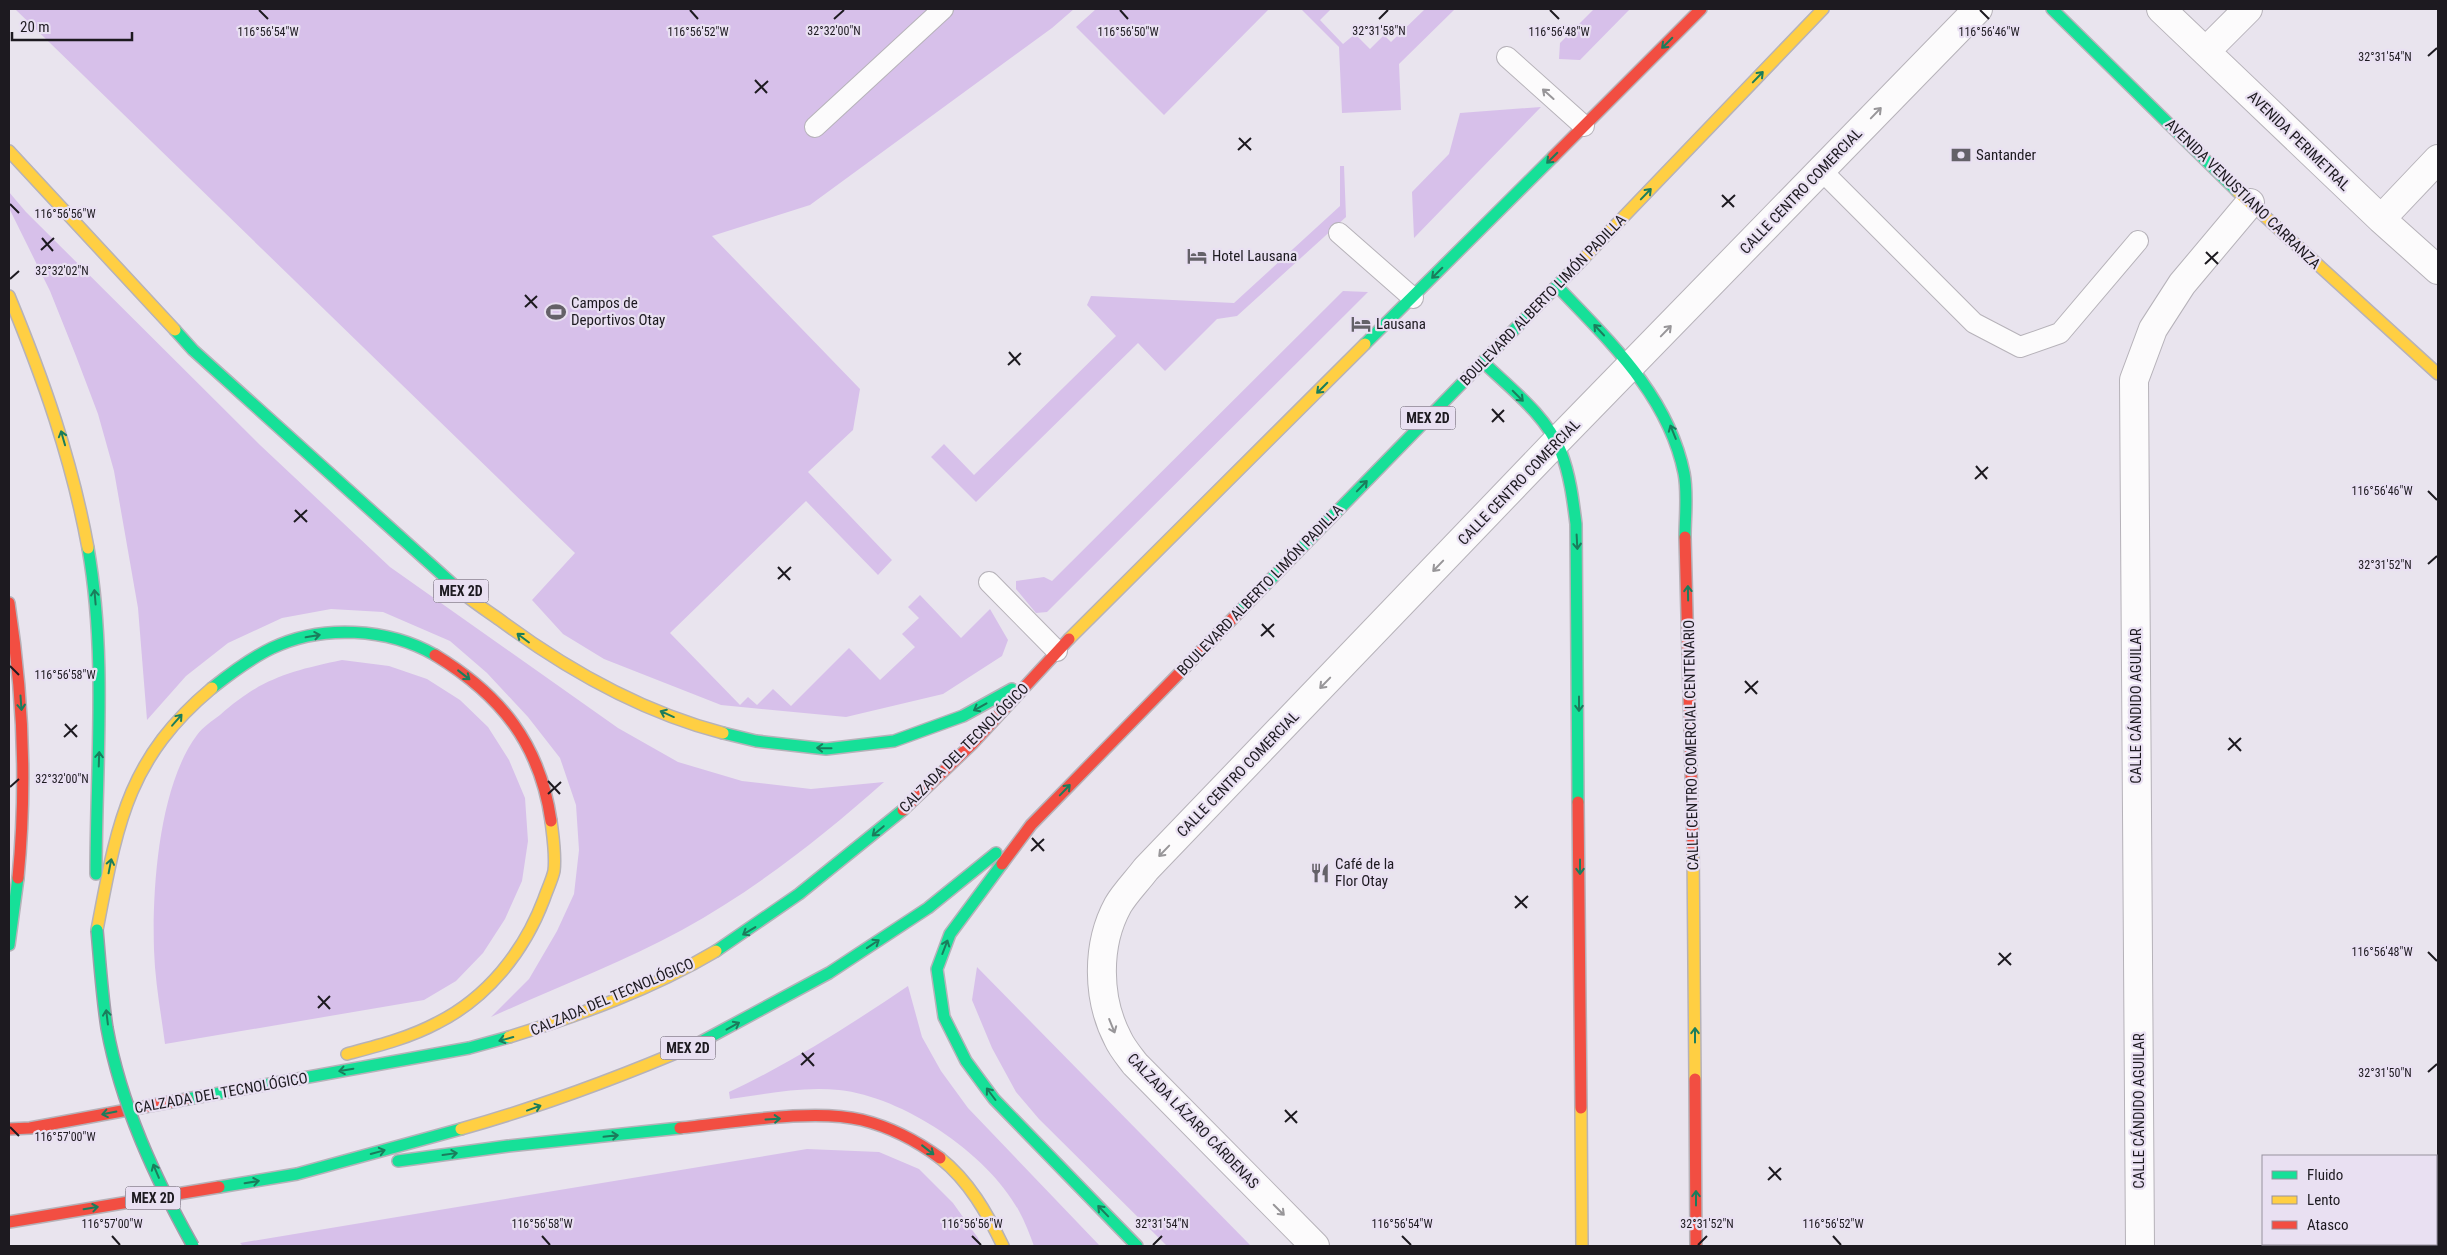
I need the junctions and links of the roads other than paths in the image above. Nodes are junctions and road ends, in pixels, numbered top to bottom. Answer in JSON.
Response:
{"nodes":[{"id":1,"x":944,"y":9,"type":"edge"},
{"id":2,"x":1701,"y":9,"type":"edge"},
{"id":3,"x":1823,"y":9,"type":"edge"},
{"id":4,"x":1978,"y":9,"type":"edge"},
{"id":5,"x":2052,"y":9,"type":"edge"},
{"id":6,"x":2161,"y":9,"type":"edge"},
{"id":7,"x":2248,"y":9,"type":"edge"},
{"id":8,"x":2206,"y":51,"type":"junction"},
{"id":9,"x":1507,"y":57,"type":"dead end"},
{"id":10,"x":1584,"y":126,"type":"junction"},
{"id":11,"x":816,"y":127,"type":"dead end"},
{"id":12,"x":9,"y":151,"type":"edge"},
{"id":13,"x":2438,"y":159,"type":"edge"},
{"id":14,"x":1821,"y":170,"type":"junction"},
{"id":15,"x":2250,"y":203,"type":"junction"},
{"id":16,"x":2381,"y":219,"type":"junction"},
{"id":17,"x":1339,"y":233,"type":"dead end"},
{"id":18,"x":2138,"y":241,"type":"dead end"},
{"id":19,"x":2438,"y":270,"type":"edge"},
{"id":20,"x":1557,"y":286,"type":"junction"},
{"id":21,"x":9,"y":296,"type":"edge"},
{"id":22,"x":1412,"y":298,"type":"junction"},
{"id":23,"x":1483,"y":362,"type":"junction"},
{"id":24,"x":1632,"y":366,"type":"junction"},
{"id":25,"x":2438,"y":374,"type":"edge"},
{"id":26,"x":1556,"y":442,"type":"junction"},
{"id":27,"x":989,"y":582,"type":"dead end"},
{"id":28,"x":9,"y":603,"type":"edge"},
{"id":29,"x":1057,"y":651,"type":"junction"},
{"id":30,"x":1038,"y":675,"type":"junction"},
{"id":31,"x":10,"y":824,"type":"edge"},
{"id":32,"x":1030,"y":825,"type":"junction"},
{"id":33,"x":97,"y":930,"type":"junction"},
{"id":34,"x":9,"y":944,"type":"edge"},
{"id":35,"x":1102,"y":978,"type":"joint"},
{"id":36,"x":335,"y":1057,"type":"dead end"},
{"id":37,"x":306,"y":1066,"type":"dead end"},
{"id":38,"x":191,"y":1098,"type":"junction"},
{"id":39,"x":9,"y":1128,"type":"edge"},
{"id":40,"x":297,"y":1174,"type":"junction"},
{"id":41,"x":9,"y":1222,"type":"edge"},
{"id":42,"x":193,"y":1246,"type":"edge"},
{"id":43,"x":1003,"y":1246,"type":"edge"},
{"id":44,"x":1137,"y":1246,"type":"edge"},
{"id":45,"x":1315,"y":1246,"type":"edge"},
{"id":46,"x":1582,"y":1246,"type":"edge"},
{"id":47,"x":1696,"y":1246,"type":"edge"},
{"id":48,"x":2140,"y":1246,"type":"edge"}],
"edges":[{"from":1,"to":11,"type":"lane"},
{"from":2,"to":10,"type":"main road","number":"MEX 2D","one_way":true},
{"from":20,"to":3,"type":"main road","name":"BOULEVARD ALBERTO LIMÓN PADILLA","number":"MEX 2D","one_way":true},
{"from":14,"to":4,"type":"street","name":"CALLE CENTRO COMERCIAL","one_way":true},
{"from":5,"to":15,"type":"main road","name":"AVENIDA VENUSTIANO CARRANZA"},
{"from":6,"to":8,"type":"street","name":"AVENIDA PERIMETRAL"},
{"from":7,"to":8,"type":"street"},
{"from":8,"to":16,"type":"street","name":"AVENIDA PERIMETRAL"},
{"from":10,"to":9,"type":"lane","one_way":true},
{"from":10,"to":22,"type":"main road","number":"MEX 2D","one_way":true},
{"from":30,"to":12,"type":"main road","number":"MEX 2D","one_way":true},
{"from":13,"to":16,"type":"street"},
{"from":14,"to":18,"type":"lane"},
{"from":24,"to":14,"type":"street","name":"CALLE CENTRO COMERCIAL","one_way":true},
{"from":15,"to":25,"type":"main road","name":"AVENIDA VENUSTIANO CARRANZA"},
{"from":15,"to":48,"type":"street","name":"CALLE CÁNDIDO AGUILAR"},
{"from":16,"to":19,"type":"street","name":"AVENIDA PERIMETRAL"},
{"from":17,"to":22,"type":"lane"},
{"from":20,"to":23,"type":"main road","name":"BOULEVARD ALBERTO LIMÓN PADILLA","number":"MEX 2D"},
{"from":24,"to":20,"type":"main road","name":"CALLE CENTRO COMERCIAL CENTENARIO","one_way":true},
{"from":33,"to":21,"type":"main road","one_way":true},
{"from":22,"to":29,"type":"main road","number":"MEX 2D","one_way":true},
{"from":23,"to":26,"type":"main road","one_way":true},
{"from":32,"to":23,"type":"main road","name":"BOULEVARD ALBERTO LIMÓN PADILLA","number":"MEX 2D","one_way":true},
{"from":24,"to":26,"type":"street","name":"CALLE CENTRO COMERCIAL"},
{"from":47,"to":24,"type":"main road","name":"CALLE CENTRO COMERCIAL CENTENARIO","one_way":true},
{"from":26,"to":35,"type":"street","name":"CALLE CENTRO COMERCIAL","one_way":true},
{"from":26,"to":46,"type":"main road","one_way":true},
{"from":27,"to":29,"type":"lane"},
{"from":28,"to":34,"type":"main road","one_way":true},
{"from":29,"to":30,"type":"main road","number":"MEX 2D"},
{"from":30,"to":38,"type":"main road","name":"CALZADA DEL TECNOLÓGICO","one_way":true},
{"from":31,"to":34,"type":"main road"},
{"from":40,"to":32,"type":"main road","number":"MEX 2D","one_way":true},
{"from":44,"to":32,"type":"main road","one_way":true},
{"from":33,"to":36,"type":"main road","one_way":true},
{"from":42,"to":33,"type":"main road","one_way":true,"bridge":true},
{"from":35,"to":45,"type":"street","name":"CALZADA LÁZARO CÁRDENAS","one_way":true},
{"from":37,"to":38,"type":"main road"},
{"from":38,"to":39,"type":"main road","name":"CALZADA DEL TECNOLÓGICO","one_way":true},
{"from":41,"to":40,"type":"main road","number":"MEX 2D","one_way":true},
{"from":40,"to":43,"type":"main road","one_way":true}]}
